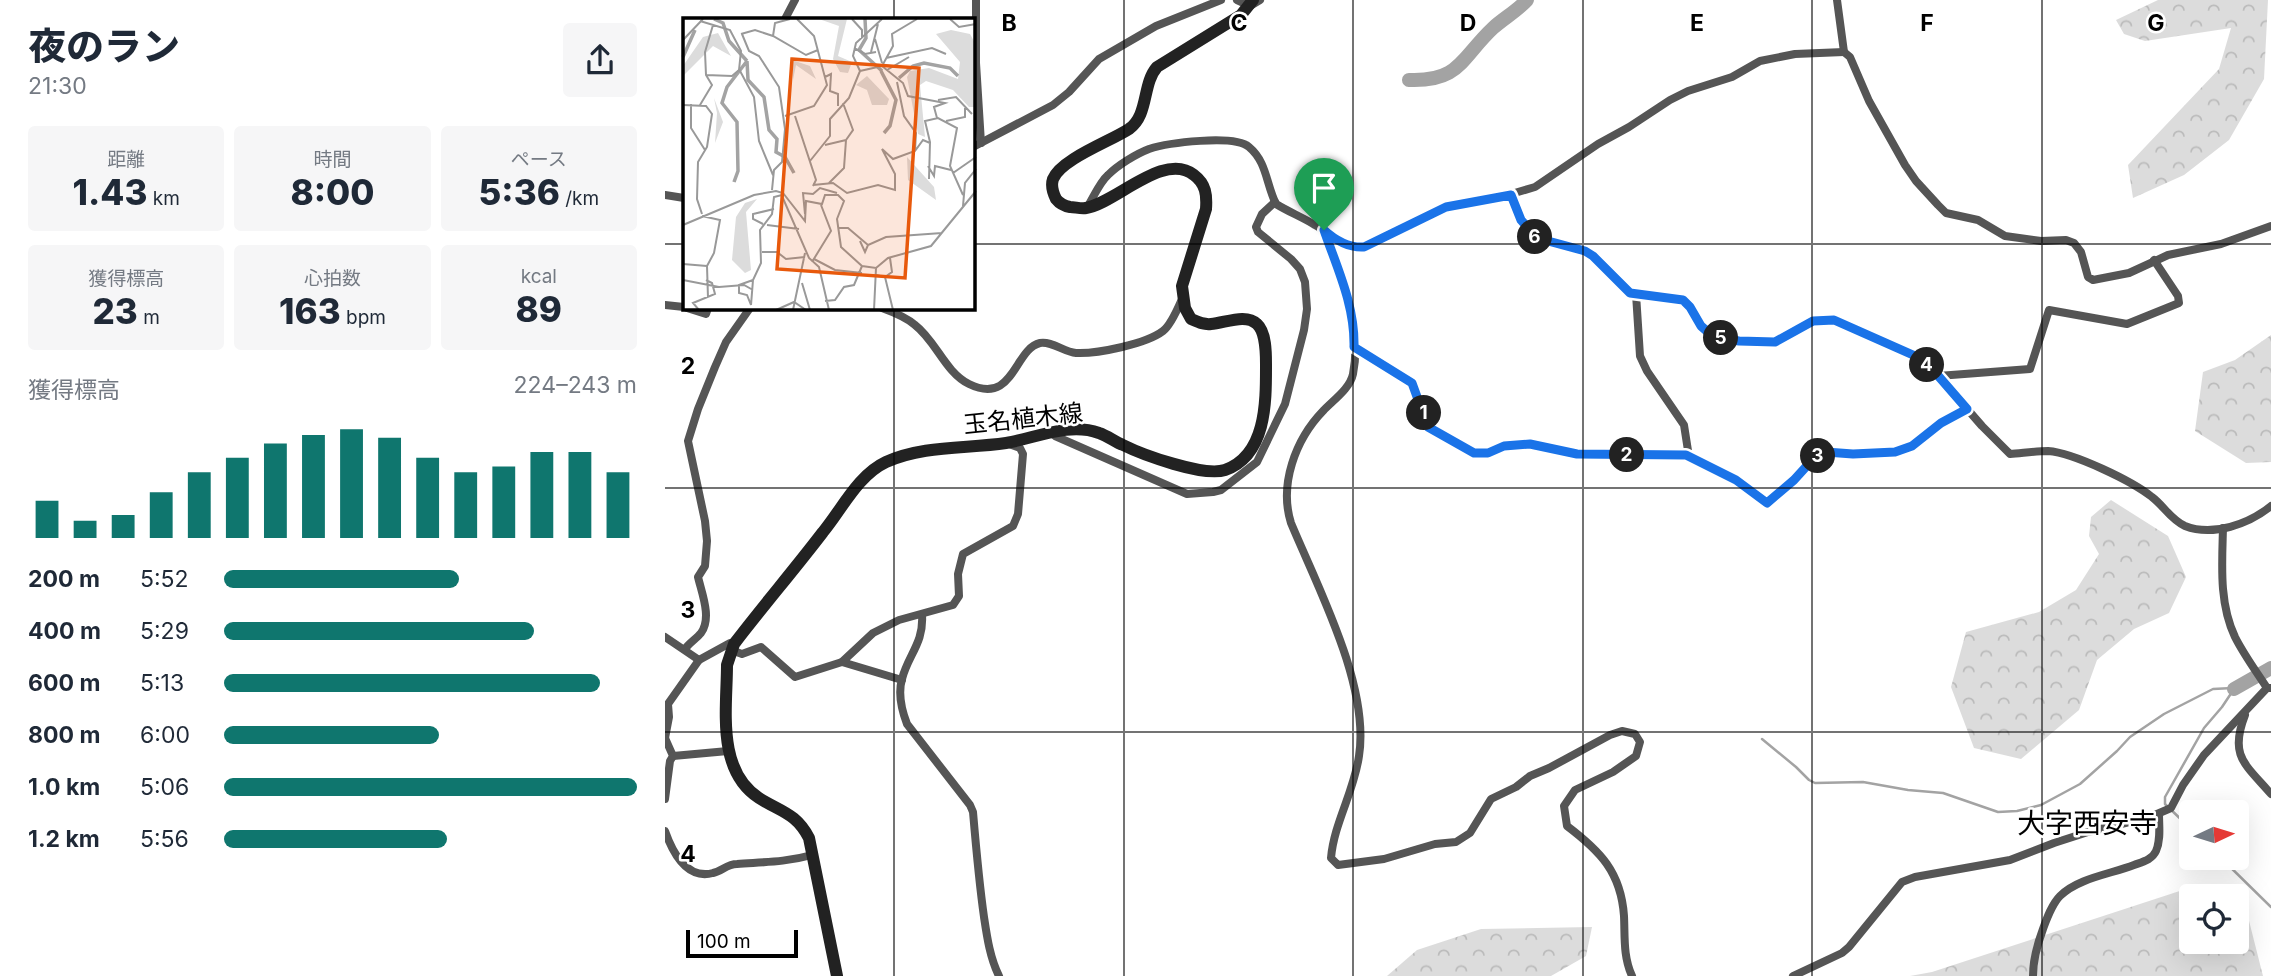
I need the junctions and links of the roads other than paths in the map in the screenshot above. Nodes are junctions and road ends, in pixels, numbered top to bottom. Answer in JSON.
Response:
{"nodes":[{"id":1,"x":795,"y":0,"type":"edge"},
{"id":2,"x":976,"y":0,"type":"edge"},
{"id":3,"x":1221,"y":0,"type":"edge"},
{"id":4,"x":1237,"y":0,"type":"edge"},
{"id":5,"x":1837,"y":0,"type":"edge"},
{"id":6,"x":1254,"y":2,"type":"edge"},
{"id":7,"x":786,"y":18,"type":"edge"},
{"id":8,"x":1844,"y":52,"type":"junction"},
{"id":9,"x":977,"y":145,"type":"edge"},
{"id":10,"x":665,"y":195,"type":"edge"},
{"id":11,"x":1511,"y":195,"type":"junction"},
{"id":12,"x":683,"y":198,"type":"edge"},
{"id":13,"x":1275,"y":202,"type":"junction"},
{"id":14,"x":1087,"y":208,"type":"junction"},
{"id":15,"x":2271,"y":226,"type":"edge"},
{"id":16,"x":1324,"y":230,"type":"junction"},
{"id":17,"x":2154,"y":260,"type":"junction"},
{"id":18,"x":1182,"y":286,"type":"junction"},
{"id":19,"x":1636,"y":295,"type":"junction"},
{"id":20,"x":665,"y":305,"type":"edge"},
{"id":21,"x":683,"y":308,"type":"edge"},
{"id":22,"x":692,"y":310,"type":"edge"},
{"id":23,"x":707,"y":310,"type":"edge"},
{"id":24,"x":749,"y":310,"type":"edge"},
{"id":25,"x":886,"y":310,"type":"edge"},
{"id":26,"x":1354,"y":347,"type":"junction"},
{"id":27,"x":1938,"y":376,"type":"junction"},
{"id":28,"x":1967,"y":409,"type":"junction"},
{"id":29,"x":1051,"y":432,"type":"junction"},
{"id":30,"x":1006,"y":443,"type":"junction"},
{"id":31,"x":1689,"y":457,"type":"junction"},
{"id":32,"x":2271,"y":506,"type":"edge"},
{"id":33,"x":2223,"y":528,"type":"junction"},
{"id":34,"x":922,"y":615,"type":"junction"},
{"id":35,"x":665,"y":637,"type":"edge"},
{"id":36,"x":732,"y":647,"type":"junction"},
{"id":37,"x":685,"y":649,"type":"junction"},
{"id":38,"x":699,"y":660,"type":"junction"},
{"id":39,"x":842,"y":662,"type":"junction"},
{"id":40,"x":902,"y":680,"type":"junction"},
{"id":41,"x":2269,"y":688,"type":"edge"},
{"id":42,"x":2247,"y":711,"type":"junction"},
{"id":43,"x":665,"y":738,"type":"edge"},
{"id":44,"x":728,"y":751,"type":"junction"},
{"id":45,"x":673,"y":756,"type":"junction"},
{"id":46,"x":2271,"y":793,"type":"edge"},
{"id":47,"x":665,"y":799,"type":"edge"},
{"id":48,"x":2159,"y":814,"type":"junction"},
{"id":49,"x":665,"y":831,"type":"edge"},
{"id":50,"x":812,"y":855,"type":"junction"},
{"id":51,"x":837,"y":976,"type":"edge"},
{"id":52,"x":999,"y":976,"type":"edge"},
{"id":53,"x":1632,"y":976,"type":"edge"},
{"id":54,"x":1793,"y":976,"type":"edge"},
{"id":55,"x":2033,"y":976,"type":"edge"}],
"edges":[{"from":1,"to":7,"type":"street"},
{"from":2,"to":9,"type":"street"},
{"from":3,"to":9,"type":"street"},
{"from":4,"to":6,"type":"street"},
{"from":5,"to":8,"type":"street"},
{"from":6,"to":14,"type":"main road"},
{"from":8,"to":11,"type":"street"},
{"from":8,"to":17,"type":"street"},
{"from":10,"to":12,"type":"street"},
{"from":11,"to":16,"type":"street"},
{"from":11,"to":19,"type":"street"},
{"from":13,"to":14,"type":"street"},
{"from":13,"to":16,"type":"street"},
{"from":13,"to":29,"type":"street"},
{"from":14,"to":18,"type":"main road"},
{"from":15,"to":17,"type":"street"},
{"from":16,"to":26,"type":"street"},
{"from":17,"to":27,"type":"street"},
{"from":18,"to":25,"type":"street"},
{"from":18,"to":29,"type":"main road","name":"玉名植木線"},
{"from":19,"to":27,"type":"street"},
{"from":19,"to":31,"type":"street"},
{"from":20,"to":21,"type":"street"},
{"from":22,"to":23,"type":"street"},
{"from":24,"to":37,"type":"street"},
{"from":26,"to":31,"type":"street"},
{"from":26,"to":53,"type":"street"},
{"from":27,"to":28,"type":"street"},
{"from":28,"to":31,"type":"street"},
{"from":28,"to":33,"type":"street"},
{"from":29,"to":30,"type":"main road","name":"玉名植木線"},
{"from":30,"to":34,"type":"street"},
{"from":30,"to":36,"type":"main road","name":"玉名植木線"},
{"from":32,"to":33,"type":"street"},
{"from":33,"to":41,"type":"street"},
{"from":34,"to":39,"type":"street"},
{"from":34,"to":40,"type":"street"},
{"from":35,"to":37,"type":"street"},
{"from":36,"to":38,"type":"street"},
{"from":36,"to":39,"type":"street"},
{"from":36,"to":44,"type":"main road"},
{"from":37,"to":38,"type":"street"},
{"from":38,"to":43,"type":"street"},
{"from":39,"to":40,"type":"street"},
{"from":40,"to":52,"type":"street"},
{"from":41,"to":42,"type":"street"},
{"from":42,"to":46,"type":"street"},
{"from":42,"to":48,"type":"street"},
{"from":43,"to":45,"type":"street"},
{"from":44,"to":45,"type":"street"},
{"from":44,"to":50,"type":"main road"},
{"from":45,"to":47,"type":"street"},
{"from":48,"to":54,"type":"street"},
{"from":48,"to":55,"type":"street"},
{"from":49,"to":50,"type":"street"},
{"from":50,"to":51,"type":"main road"}]}
